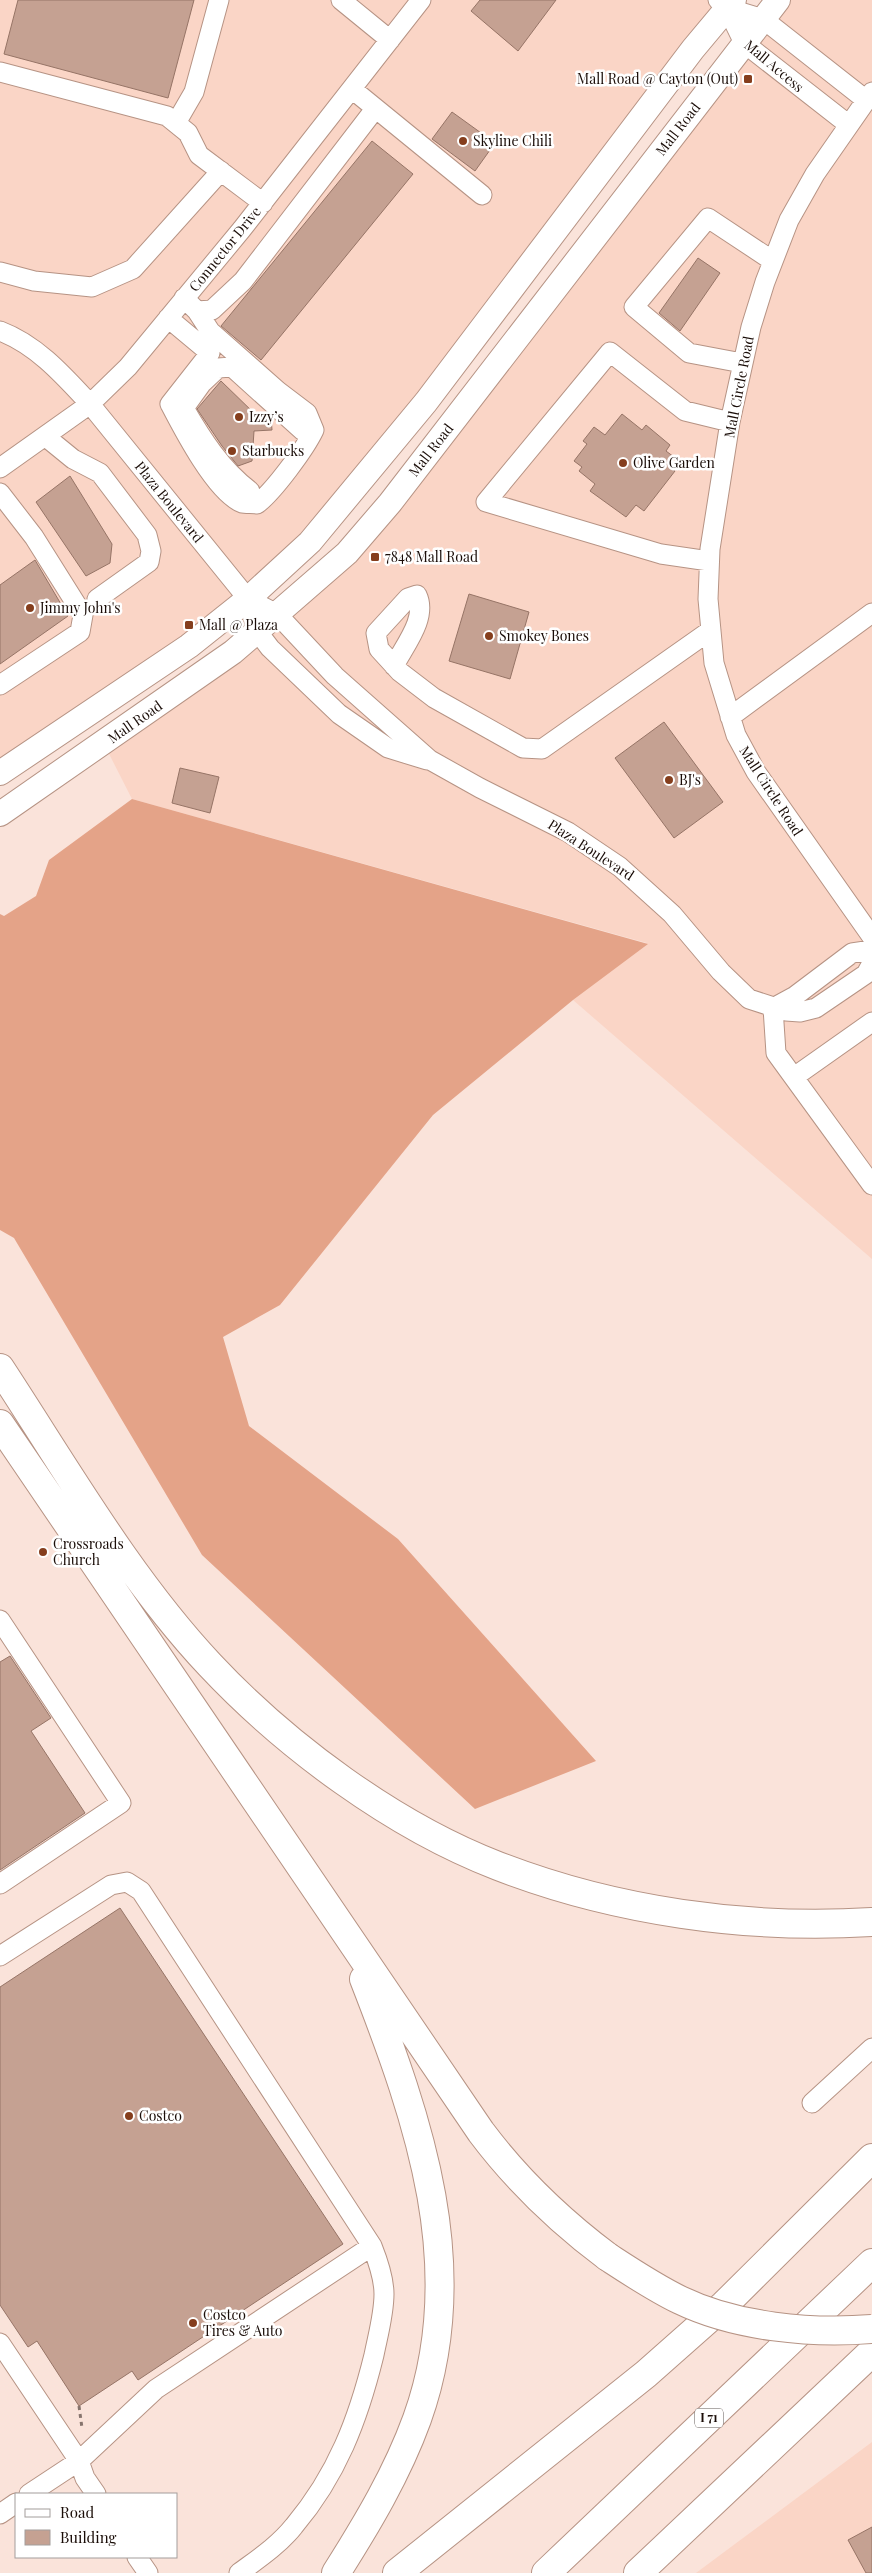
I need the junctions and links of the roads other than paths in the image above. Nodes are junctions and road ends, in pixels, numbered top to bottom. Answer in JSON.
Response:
{"nodes":[{"id":1,"x":219,"y":0,"type":"edge"},
{"id":2,"x":341,"y":0,"type":"edge"},
{"id":3,"x":421,"y":0,"type":"edge"},
{"id":4,"x":778,"y":0,"type":"edge"},
{"id":5,"x":726,"y":3,"type":"edge"},
{"id":6,"x":763,"y":19,"type":"junction"},
{"id":7,"x":390,"y":40,"type":"junction"},
{"id":8,"x":744,"y":43,"type":"junction"},
{"id":9,"x":0,"y":72,"type":"edge"},
{"id":10,"x":352,"y":89,"type":"junction"},
{"id":11,"x":869,"y":96,"type":"edge"},
{"id":12,"x":375,"y":109,"type":"junction"},
{"id":13,"x":176,"y":123,"type":"junction"},
{"id":14,"x":848,"y":125,"type":"junction"},
{"id":15,"x":221,"y":171,"type":"junction"},
{"id":16,"x":482,"y":195,"type":"dead end"},
{"id":17,"x":263,"y":203,"type":"junction"},
{"id":18,"x":773,"y":261,"type":"junction"},
{"id":19,"x":0,"y":272,"type":"edge"},
{"id":20,"x":190,"y":305,"type":"junction"},
{"id":21,"x":168,"y":318,"type":"junction"},
{"id":22,"x":0,"y":331,"type":"edge"},
{"id":23,"x":742,"y":364,"type":"junction"},
{"id":24,"x":90,"y":404,"type":"junction"},
{"id":25,"x":305,"y":422,"type":"junction"},
{"id":26,"x":730,"y":422,"type":"junction"},
{"id":27,"x":46,"y":437,"type":"junction"},
{"id":28,"x":0,"y":468,"type":"edge"},
{"id":29,"x":224,"y":490,"type":"junction"},
{"id":30,"x":2,"y":500,"type":"edge"},
{"id":31,"x":709,"y":561,"type":"junction"},
{"id":32,"x":97,"y":599,"type":"dead end"},
{"id":33,"x":248,"y":599,"type":"junction"},
{"id":34,"x":872,"y":613,"type":"edge"},
{"id":35,"x":277,"y":614,"type":"junction"},
{"id":36,"x":710,"y":630,"type":"junction"},
{"id":37,"x":257,"y":632,"type":"junction"},
{"id":38,"x":394,"y":666,"type":"dead end"},
{"id":39,"x":0,"y":685,"type":"edge"},
{"id":40,"x":730,"y":717,"type":"junction"},
{"id":41,"x":430,"y":760,"type":"junction"},
{"id":42,"x":0,"y":773,"type":"edge"},
{"id":43,"x":0,"y":814,"type":"edge"},
{"id":44,"x":872,"y":937,"type":"edge"},
{"id":45,"x":872,"y":950,"type":"edge"},
{"id":46,"x":872,"y":963,"type":"edge"},
{"id":47,"x":773,"y":1008,"type":"junction"},
{"id":48,"x":872,"y":1022,"type":"edge"},
{"id":49,"x":794,"y":1076,"type":"junction"},
{"id":50,"x":872,"y":1185,"type":"edge"},
{"id":51,"x":0,"y":1368,"type":"edge"},
{"id":52,"x":0,"y":1424,"type":"edge"},
{"id":53,"x":0,"y":1620,"type":"edge"},
{"id":54,"x":0,"y":1884,"type":"edge"},
{"id":55,"x":872,"y":1922,"type":"edge"},
{"id":56,"x":346,"y":1933,"type":"junction"},
{"id":57,"x":0,"y":1956,"type":"edge"},
{"id":58,"x":872,"y":2048,"type":"edge"},
{"id":59,"x":812,"y":2103,"type":"dead end"},
{"id":60,"x":872,"y":2158,"type":"edge"},
{"id":61,"x":372,"y":2246,"type":"junction"},
{"id":62,"x":872,"y":2263,"type":"edge"},
{"id":63,"x":872,"y":2329,"type":"edge"},
{"id":64,"x":0,"y":2343,"type":"edge"},
{"id":65,"x":872,"y":2352,"type":"edge"},
{"id":66,"x":79,"y":2461,"type":"junction"},
{"id":67,"x":31,"y":2493,"type":"edge"},
{"id":68,"x":95,"y":2493,"type":"edge"},
{"id":69,"x":15,"y":2504,"type":"edge"},
{"id":70,"x":0,"y":2514,"type":"edge"},
{"id":71,"x":670,"y":2542,"type":"junction"},
{"id":72,"x":138,"y":2558,"type":"edge"},
{"id":73,"x":148,"y":2573,"type":"edge"},
{"id":74,"x":239,"y":2573,"type":"edge"},
{"id":75,"x":336,"y":2573,"type":"edge"},
{"id":76,"x":397,"y":2573,"type":"edge"},
{"id":77,"x":546,"y":2573,"type":"edge"},
{"id":78,"x":638,"y":2573,"type":"edge"},
{"id":79,"x":654,"y":2573,"type":"edge"}],
"edges":[{"from":1,"to":13,"type":"street"},
{"from":2,"to":7,"type":"street"},
{"from":3,"to":7,"type":"street","name":"Connector Drive"},
{"from":4,"to":6,"type":"main road","name":"Mall Road"},
{"from":5,"to":6,"type":"street","name":"Mall Access"},
{"from":5,"to":8,"type":"street","name":"Mall Access"},
{"from":5,"to":33,"type":"main road"},
{"from":6,"to":8,"type":"main road","name":"Mall Road"},
{"from":6,"to":11,"type":"street","name":"Mall Access"},
{"from":7,"to":10,"type":"street","name":"Connector Drive"},
{"from":8,"to":14,"type":"street","name":"Mall Access"},
{"from":8,"to":35,"type":"main road","name":"Mall Road"},
{"from":9,"to":13,"type":"street"},
{"from":10,"to":12,"type":"street"},
{"from":10,"to":17,"type":"street","name":"Connector Drive"},
{"from":11,"to":14,"type":"street","name":"Mall Circle Road"},
{"from":12,"to":16,"type":"street"},
{"from":12,"to":20,"type":"street"},
{"from":13,"to":15,"type":"street"},
{"from":14,"to":18,"type":"street","name":"Mall Circle Road"},
{"from":15,"to":17,"type":"street"},
{"from":15,"to":19,"type":"street"},
{"from":17,"to":20,"type":"street","name":"Connector Drive"},
{"from":18,"to":23,"type":"street","name":"Mall Circle Road"},
{"from":18,"to":23,"type":"street"},
{"from":20,"to":21,"type":"street","name":"Connector Drive"},
{"from":20,"to":25,"type":"street"},
{"from":21,"to":24,"type":"street","name":"Connector Drive"},
{"from":21,"to":29,"type":"street"},
{"from":22,"to":24,"type":"street","name":"Plaza Boulevard"},
{"from":23,"to":26,"type":"street","name":"Mall Circle Road"},
{"from":24,"to":27,"type":"street","name":"Connector Drive"},
{"from":24,"to":33,"type":"street","name":"Plaza Boulevard"},
{"from":25,"to":29,"type":"street"},
{"from":25,"to":29,"type":"street"},
{"from":26,"to":31,"type":"street","name":"Mall Circle Road"},
{"from":26,"to":31,"type":"street"},
{"from":27,"to":28,"type":"street","name":"Connector Drive"},
{"from":27,"to":32,"type":"street"},
{"from":30,"to":39,"type":"street"},
{"from":31,"to":36,"type":"street","name":"Mall Circle Road"},
{"from":33,"to":35,"type":"street","name":"Plaza Boulevard"},
{"from":33,"to":37,"type":"street","name":"Plaza Boulevard"},
{"from":33,"to":42,"type":"main road"},
{"from":34,"to":40,"type":"street"},
{"from":35,"to":37,"type":"main road","name":"Mall Road"},
{"from":35,"to":41,"type":"street","name":"Plaza Boulevard"},
{"from":36,"to":38,"type":"street"},
{"from":36,"to":40,"type":"street","name":"Mall Circle Road"},
{"from":37,"to":41,"type":"street","name":"Plaza Boulevard"},
{"from":37,"to":43,"type":"main road","name":"Mall Road"},
{"from":40,"to":44,"type":"street","name":"Mall Circle Road"},
{"from":41,"to":47,"type":"street","name":"Plaza Boulevard"},
{"from":45,"to":47,"type":"street"},
{"from":46,"to":47,"type":"street","name":"Plaza Boulevard"},
{"from":47,"to":49,"type":"street"},
{"from":48,"to":49,"type":"street"},
{"from":49,"to":50,"type":"street"},
{"from":51,"to":55,"type":"highway"},
{"from":52,"to":56,"type":"highway"},
{"from":53,"to":54,"type":"street"},
{"from":56,"to":63,"type":"highway","bridge":true},
{"from":56,"to":75,"type":"highway"},
{"from":57,"to":61,"type":"street"},
{"from":58,"to":59,"type":"street"},
{"from":60,"to":76,"type":"highway"},
{"from":61,"to":66,"type":"street"},
{"from":61,"to":74,"type":"street"},
{"from":62,"to":77,"type":"highway","number":"I 71"},
{"from":64,"to":66,"type":"street"},
{"from":65,"to":71,"type":"highway"},
{"from":66,"to":67,"type":"street"},
{"from":66,"to":68,"type":"street"},
{"from":69,"to":70,"type":"street"},
{"from":71,"to":78,"type":"highway"},
{"from":71,"to":79,"type":"highway"},
{"from":72,"to":73,"type":"street"}]}
